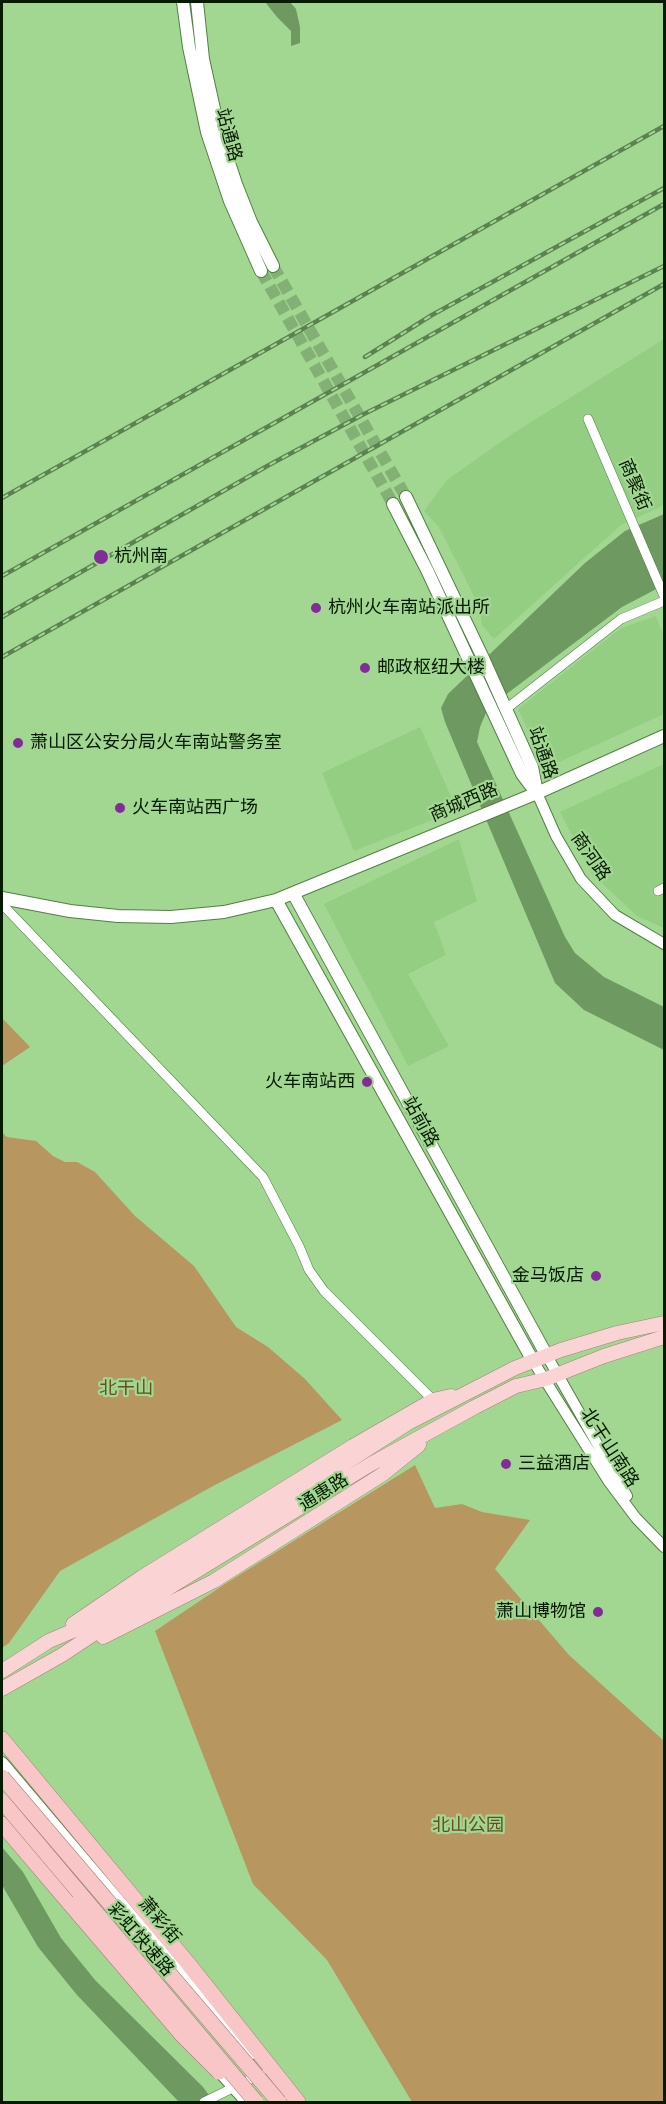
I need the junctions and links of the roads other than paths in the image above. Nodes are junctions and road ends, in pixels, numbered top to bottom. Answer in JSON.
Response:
{"nodes":[{"id":1,"x":183,"y":2,"type":"edge"},
{"id":2,"x":197,"y":2,"type":"edge"},
{"id":3,"x":588,"y":419,"type":"dead end"},
{"id":4,"x":406,"y":497,"type":"tunnel mouth"},
{"id":5,"x":393,"y":504,"type":"tunnel mouth"},
{"id":6,"x":664,"y":596,"type":"edge"},
{"id":7,"x":664,"y":601,"type":"edge"},
{"id":8,"x":477,"y":661,"type":"junction"},
{"id":9,"x":506,"y":709,"type":"junction"},
{"id":10,"x":664,"y":736,"type":"edge"},
{"id":11,"x":537,"y":793,"type":"junction"},
{"id":12,"x":293,"y":893,"type":"junction"},
{"id":13,"x":2,"y":898,"type":"edge"},
{"id":14,"x":276,"y":900,"type":"junction"},
{"id":15,"x":2,"y":904,"type":"edge"},
{"id":16,"x":664,"y":944,"type":"edge"},
{"id":17,"x":664,"y":1323,"type":"edge"},
{"id":18,"x":664,"y":1337,"type":"edge"},
{"id":19,"x":547,"y":1356,"type":"junction"},
{"id":20,"x":533,"y":1362,"type":"junction"},
{"id":21,"x":552,"y":1377,"type":"junction"},
{"id":22,"x":471,"y":1392,"type":"junction"},
{"id":23,"x":433,"y":1400,"type":"junction"},
{"id":24,"x":664,"y":1547,"type":"edge"},
{"id":25,"x":49,"y":1641,"type":"junction"},
{"id":26,"x":2,"y":1671,"type":"edge"},
{"id":27,"x":2,"y":1689,"type":"edge"},
{"id":28,"x":2,"y":1739,"type":"edge"},
{"id":29,"x":2,"y":1763,"type":"edge"},
{"id":30,"x":2,"y":1777,"type":"edge"},
{"id":31,"x":2,"y":1801,"type":"edge"},
{"id":32,"x":2,"y":1813,"type":"edge"},
{"id":33,"x":2,"y":1824,"type":"edge"},
{"id":34,"x":264,"y":2073,"type":"junction"},
{"id":35,"x":229,"y":2091,"type":"junction"},
{"id":36,"x":204,"y":2103,"type":"edge"},
{"id":37,"x":249,"y":2103,"type":"edge"},
{"id":38,"x":256,"y":2103,"type":"edge"},
{"id":39,"x":279,"y":2103,"type":"edge"},
{"id":40,"x":288,"y":2103,"type":"edge"},
{"id":41,"x":298,"y":2103,"type":"edge"}],
"edges":[{"from":1,"to":2,"type":"main road","name":"站通路"},
{"from":3,"to":6,"type":"street","name":"商聚街"},
{"from":4,"to":8,"type":"main road","name":"站通路"},
{"from":5,"to":8,"type":"main road","name":"站通路"},
{"from":7,"to":9,"type":"street"},
{"from":8,"to":9,"type":"main road","name":"站通路"},
{"from":8,"to":11,"type":"main road","name":"站通路"},
{"from":9,"to":11,"type":"main road","name":"站通路"},
{"from":10,"to":11,"type":"main road","name":"商城西路"},
{"from":11,"to":12,"type":"main road","name":"商城西路"},
{"from":11,"to":16,"type":"street","name":"商河路"},
{"from":12,"to":14,"type":"main road","name":"商城西路"},
{"from":12,"to":19,"type":"main road"},
{"from":13,"to":14,"type":"main road","name":"商城西路"},
{"from":14,"to":20,"type":"main road","name":"站前路"},
{"from":15,"to":23,"type":"street"},
{"from":17,"to":19,"type":"main road","name":"通惠路"},
{"from":18,"to":21,"type":"main road"},
{"from":19,"to":20,"type":"main road","name":"通惠路"},
{"from":19,"to":21,"type":"street"},
{"from":20,"to":21,"type":"street","name":"北干山南路"},
{"from":20,"to":22,"type":"main road","name":"通惠路"},
{"from":21,"to":24,"type":"street","name":"北干山南路"},
{"from":21,"to":27,"type":"main road"},
{"from":22,"to":23,"type":"main road"},
{"from":22,"to":25,"type":"main road","name":"通惠路"},
{"from":23,"to":25,"type":"main road"},
{"from":25,"to":26,"type":"main road","name":"通惠路"},
{"from":28,"to":41,"type":"highway"},
{"from":29,"to":34,"type":"main road","name":"萧彩街"},
{"from":30,"to":39,"type":"highway","name":"彩虹快速路","bridge":true},
{"from":31,"to":38,"type":"highway","name":"彩虹快速路","bridge":true},
{"from":32,"to":35,"type":"main road"},
{"from":33,"to":37,"type":"highway","bridge":true},
{"from":34,"to":35,"type":"street"},
{"from":34,"to":40,"type":"main road","name":"萧彩街"},
{"from":35,"to":36,"type":"street"},
{"from":35,"to":37,"type":"main road"}]}
